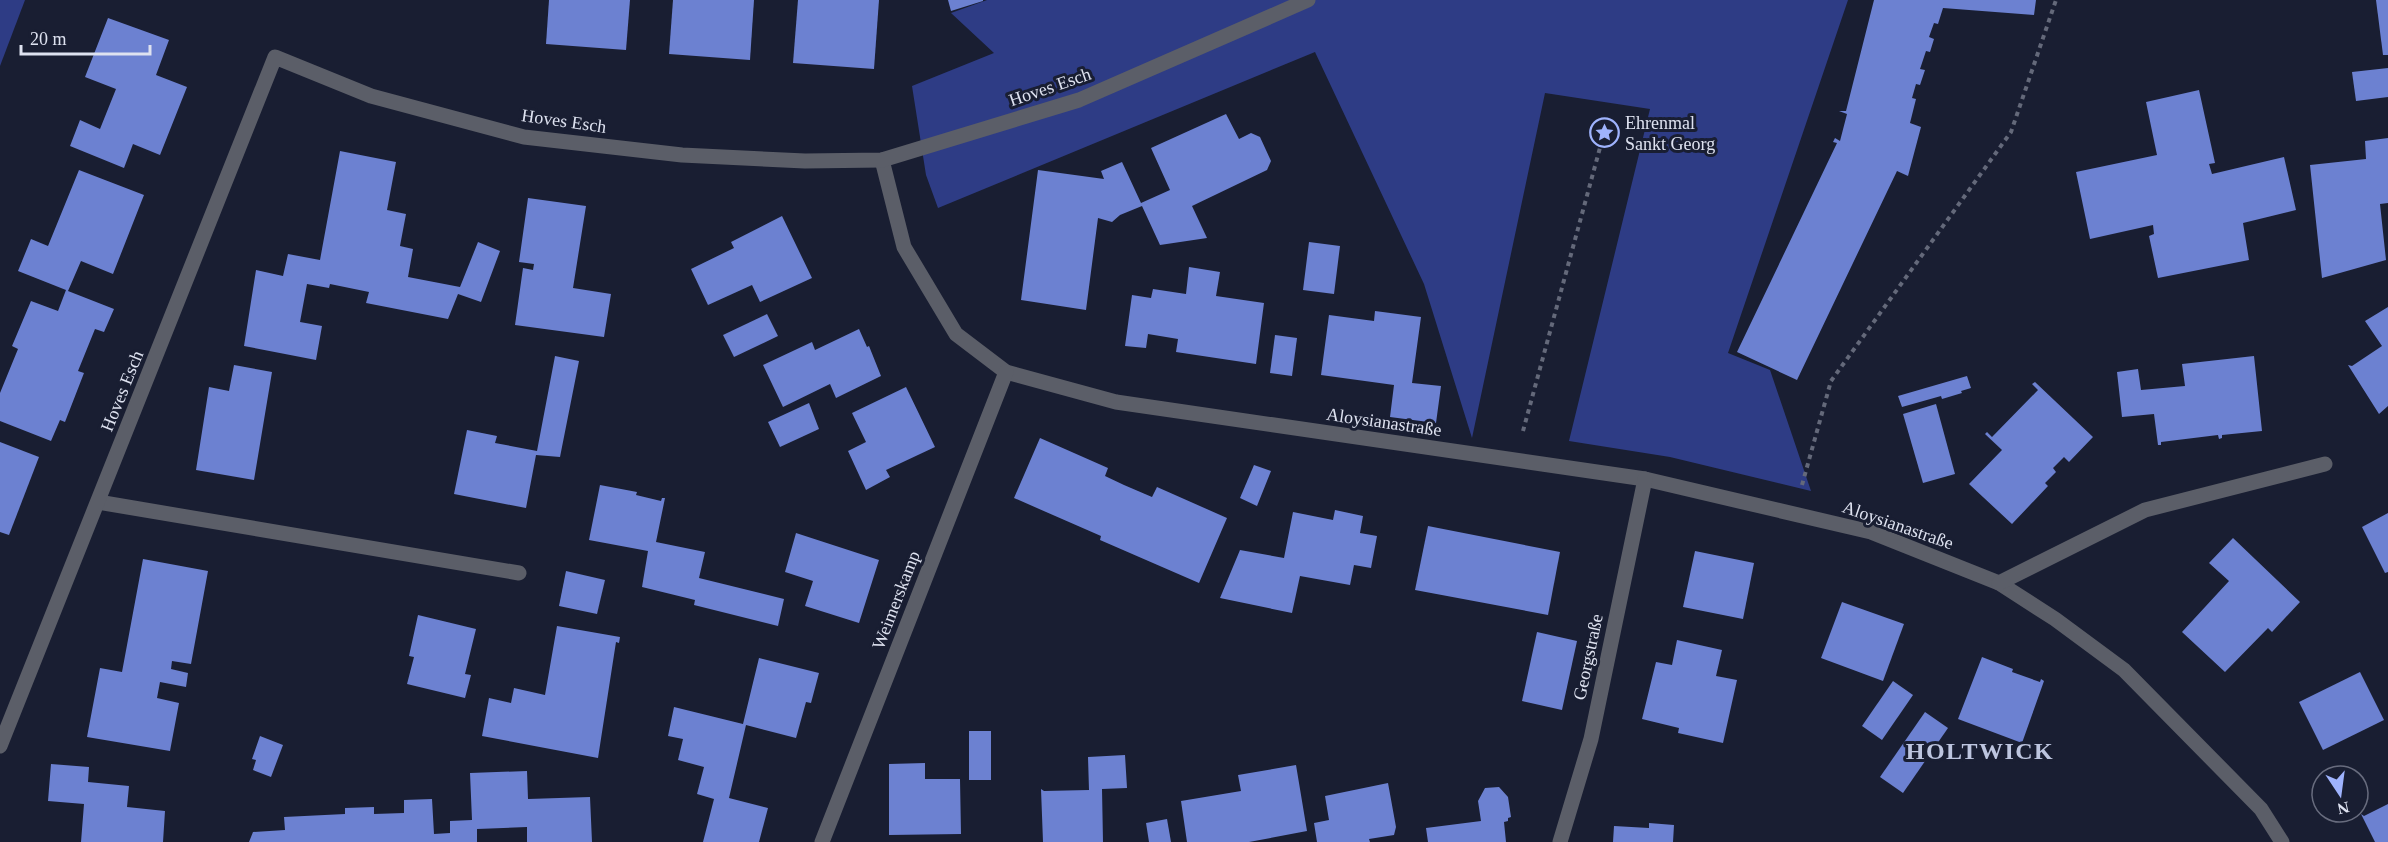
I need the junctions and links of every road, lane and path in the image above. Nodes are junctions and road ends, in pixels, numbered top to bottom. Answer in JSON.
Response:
{"nodes":[{"id":1,"x":1308,"y":0,"type":"edge"},
{"id":2,"x":2056,"y":0,"type":"edge"},
{"id":3,"x":1604,"y":133,"type":"dead end"},
{"id":4,"x":882,"y":160,"type":"junction"},
{"id":5,"x":1006,"y":372,"type":"junction"},
{"id":6,"x":1515,"y":460,"type":"junction"},
{"id":7,"x":2325,"y":464,"type":"dead end"},
{"id":8,"x":1646,"y":479,"type":"junction"},
{"id":9,"x":98,"y":502,"type":"junction"},
{"id":10,"x":1794,"y":513,"type":"junction"},
{"id":11,"x":519,"y":573,"type":"dead end"},
{"id":12,"x":1999,"y":582,"type":"junction"},
{"id":13,"x":0,"y":746,"type":"edge"},
{"id":14,"x":822,"y":842,"type":"edge"},
{"id":15,"x":1560,"y":842,"type":"edge"},
{"id":16,"x":2282,"y":842,"type":"edge"}],
"edges":[{"from":1,"to":4,"type":"street","name":"Hoves Esch"},
{"from":2,"to":10,"type":"path"},
{"from":3,"to":6,"type":"path"},
{"from":4,"to":5,"type":"street","name":"Aloysianastraße"},
{"from":4,"to":9,"type":"street","name":"Hoves Esch"},
{"from":5,"to":6,"type":"street","name":"Aloysianastraße"},
{"from":5,"to":14,"type":"street","name":"Weimerskamp"},
{"from":6,"to":8,"type":"street","name":"Aloysianastraße"},
{"from":7,"to":12,"type":"street"},
{"from":8,"to":10,"type":"street","name":"Aloysianastraße"},
{"from":8,"to":15,"type":"street","name":"Georgstraße"},
{"from":9,"to":11,"type":"street"},
{"from":9,"to":13,"type":"street","name":"Hoves Esch"},
{"from":10,"to":12,"type":"street","name":"Aloysianastraße"},
{"from":12,"to":16,"type":"street","name":"Aloysianastraße"}]}
